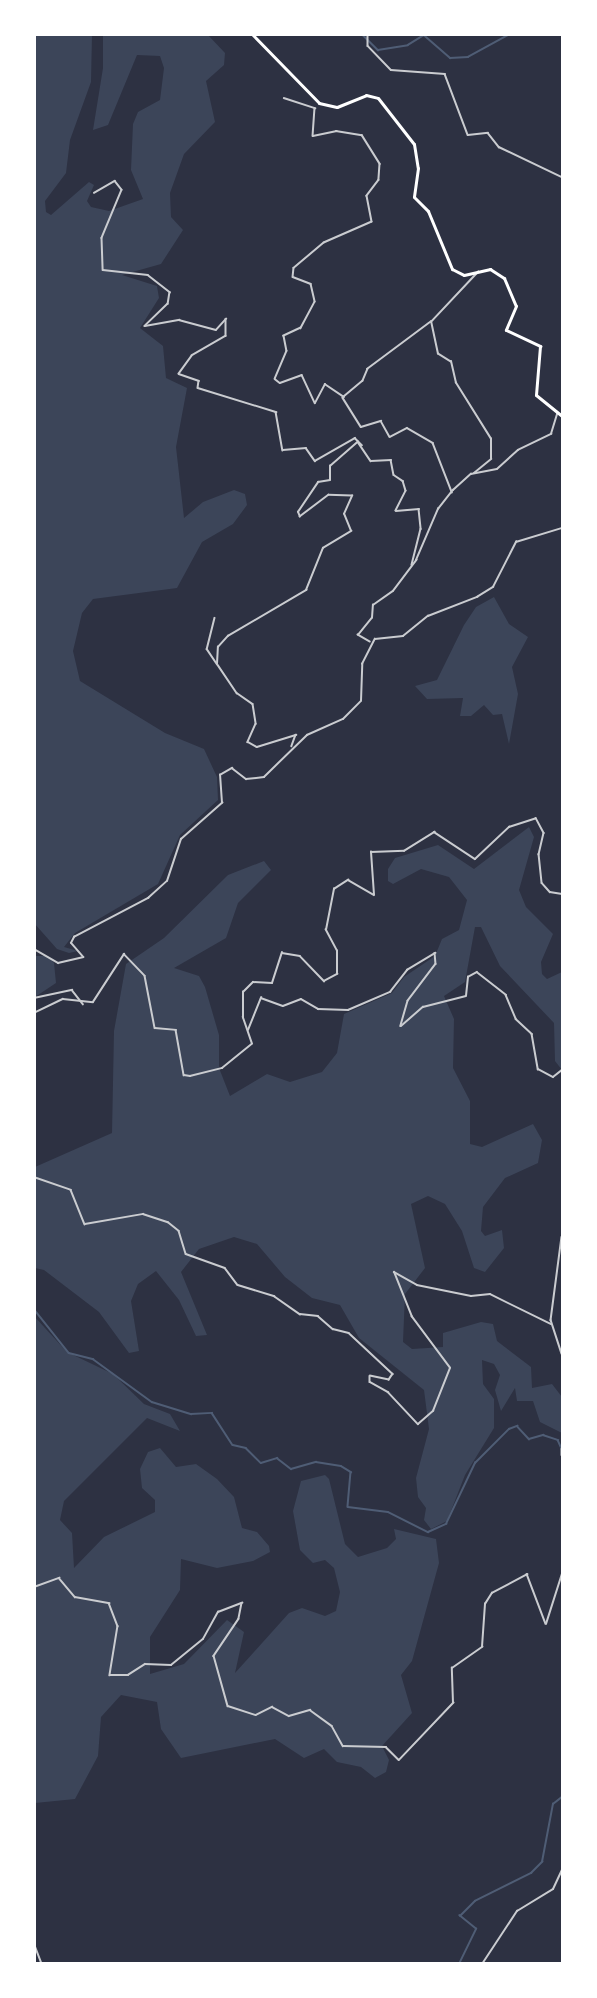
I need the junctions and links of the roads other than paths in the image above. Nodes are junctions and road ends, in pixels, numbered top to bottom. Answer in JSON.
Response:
{"nodes":[{"id":1,"x":252,"y":34,"type":"edge"},
{"id":2,"x":368,"y":34,"type":"edge"},
{"id":3,"x":284,"y":98,"type":"dead end"},
{"id":4,"x":562,"y":177,"type":"edge"},
{"id":5,"x":94,"y":193,"type":"dead end"},
{"id":6,"x":478,"y":272,"type":"junction"},
{"id":7,"x":430,"y":321,"type":"junction"},
{"id":8,"x":344,"y":397,"type":"junction"},
{"id":9,"x":557,"y":413,"type":"junction"},
{"id":10,"x":562,"y":416,"type":"edge"},
{"id":11,"x":362,"y":445,"type":"junction"},
{"id":12,"x":473,"y":474,"type":"junction"},
{"id":13,"x":452,"y":492,"type":"junction"},
{"id":14,"x":562,"y":528,"type":"edge"},
{"id":15,"x":412,"y":565,"type":"junction"},
{"id":16,"x":214,"y":618,"type":"dead end"},
{"id":17,"x":371,"y":643,"type":"junction"},
{"id":18,"x":218,"y":664,"type":"junction"},
{"id":19,"x":292,"y":748,"type":"junction"},
{"id":20,"x":562,"y":894,"type":"edge"},
{"id":21,"x":34,"y":949,"type":"edge"},
{"id":22,"x":34,"y":998,"type":"edge"},
{"id":23,"x":83,"y":1005,"type":"junction"},
{"id":24,"x":34,"y":1013,"type":"edge"},
{"id":25,"x":248,"y":1030,"type":"junction"},
{"id":26,"x":562,"y":1070,"type":"edge"},
{"id":27,"x":34,"y":1177,"type":"edge"},
{"id":28,"x":562,"y":1237,"type":"edge"},
{"id":29,"x":551,"y":1324,"type":"junction"},
{"id":30,"x":562,"y":1353,"type":"edge"},
{"id":31,"x":562,"y":1449,"type":"edge"},
{"id":32,"x":562,"y":1455,"type":"edge"},
{"id":33,"x":562,"y":1574,"type":"edge"},
{"id":34,"x":34,"y":1587,"type":"edge"},
{"id":35,"x":562,"y":1870,"type":"edge"},
{"id":36,"x":34,"y":1943,"type":"edge"},
{"id":37,"x":42,"y":1964,"type":"edge"},
{"id":38,"x":482,"y":1964,"type":"edge"}],
"edges":[{"from":1,"to":6,"type":"highway"},
{"from":2,"to":4,"type":"street"},
{"from":3,"to":8,"type":"street"},
{"from":5,"to":11,"type":"street"},
{"from":6,"to":7,"type":"street"},
{"from":6,"to":9,"type":"highway"},
{"from":7,"to":8,"type":"street"},
{"from":7,"to":12,"type":"street"},
{"from":8,"to":13,"type":"street"},
{"from":9,"to":10,"type":"highway"},
{"from":9,"to":12,"type":"street"},
{"from":11,"to":15,"type":"street"},
{"from":11,"to":18,"type":"street"},
{"from":12,"to":13,"type":"street"},
{"from":13,"to":15,"type":"street"},
{"from":14,"to":17,"type":"street"},
{"from":15,"to":17,"type":"street"},
{"from":16,"to":18,"type":"street"},
{"from":17,"to":19,"type":"street"},
{"from":18,"to":19,"type":"street"},
{"from":19,"to":21,"type":"street"},
{"from":20,"to":25,"type":"street"},
{"from":22,"to":23,"type":"street"},
{"from":23,"to":24,"type":"street"},
{"from":23,"to":25,"type":"street"},
{"from":25,"to":26,"type":"street"},
{"from":27,"to":29,"type":"street"},
{"from":28,"to":29,"type":"street"},
{"from":29,"to":30,"type":"street"},
{"from":31,"to":32,"type":"street"},
{"from":33,"to":34,"type":"street"},
{"from":35,"to":38,"type":"street"},
{"from":36,"to":37,"type":"street"}]}
